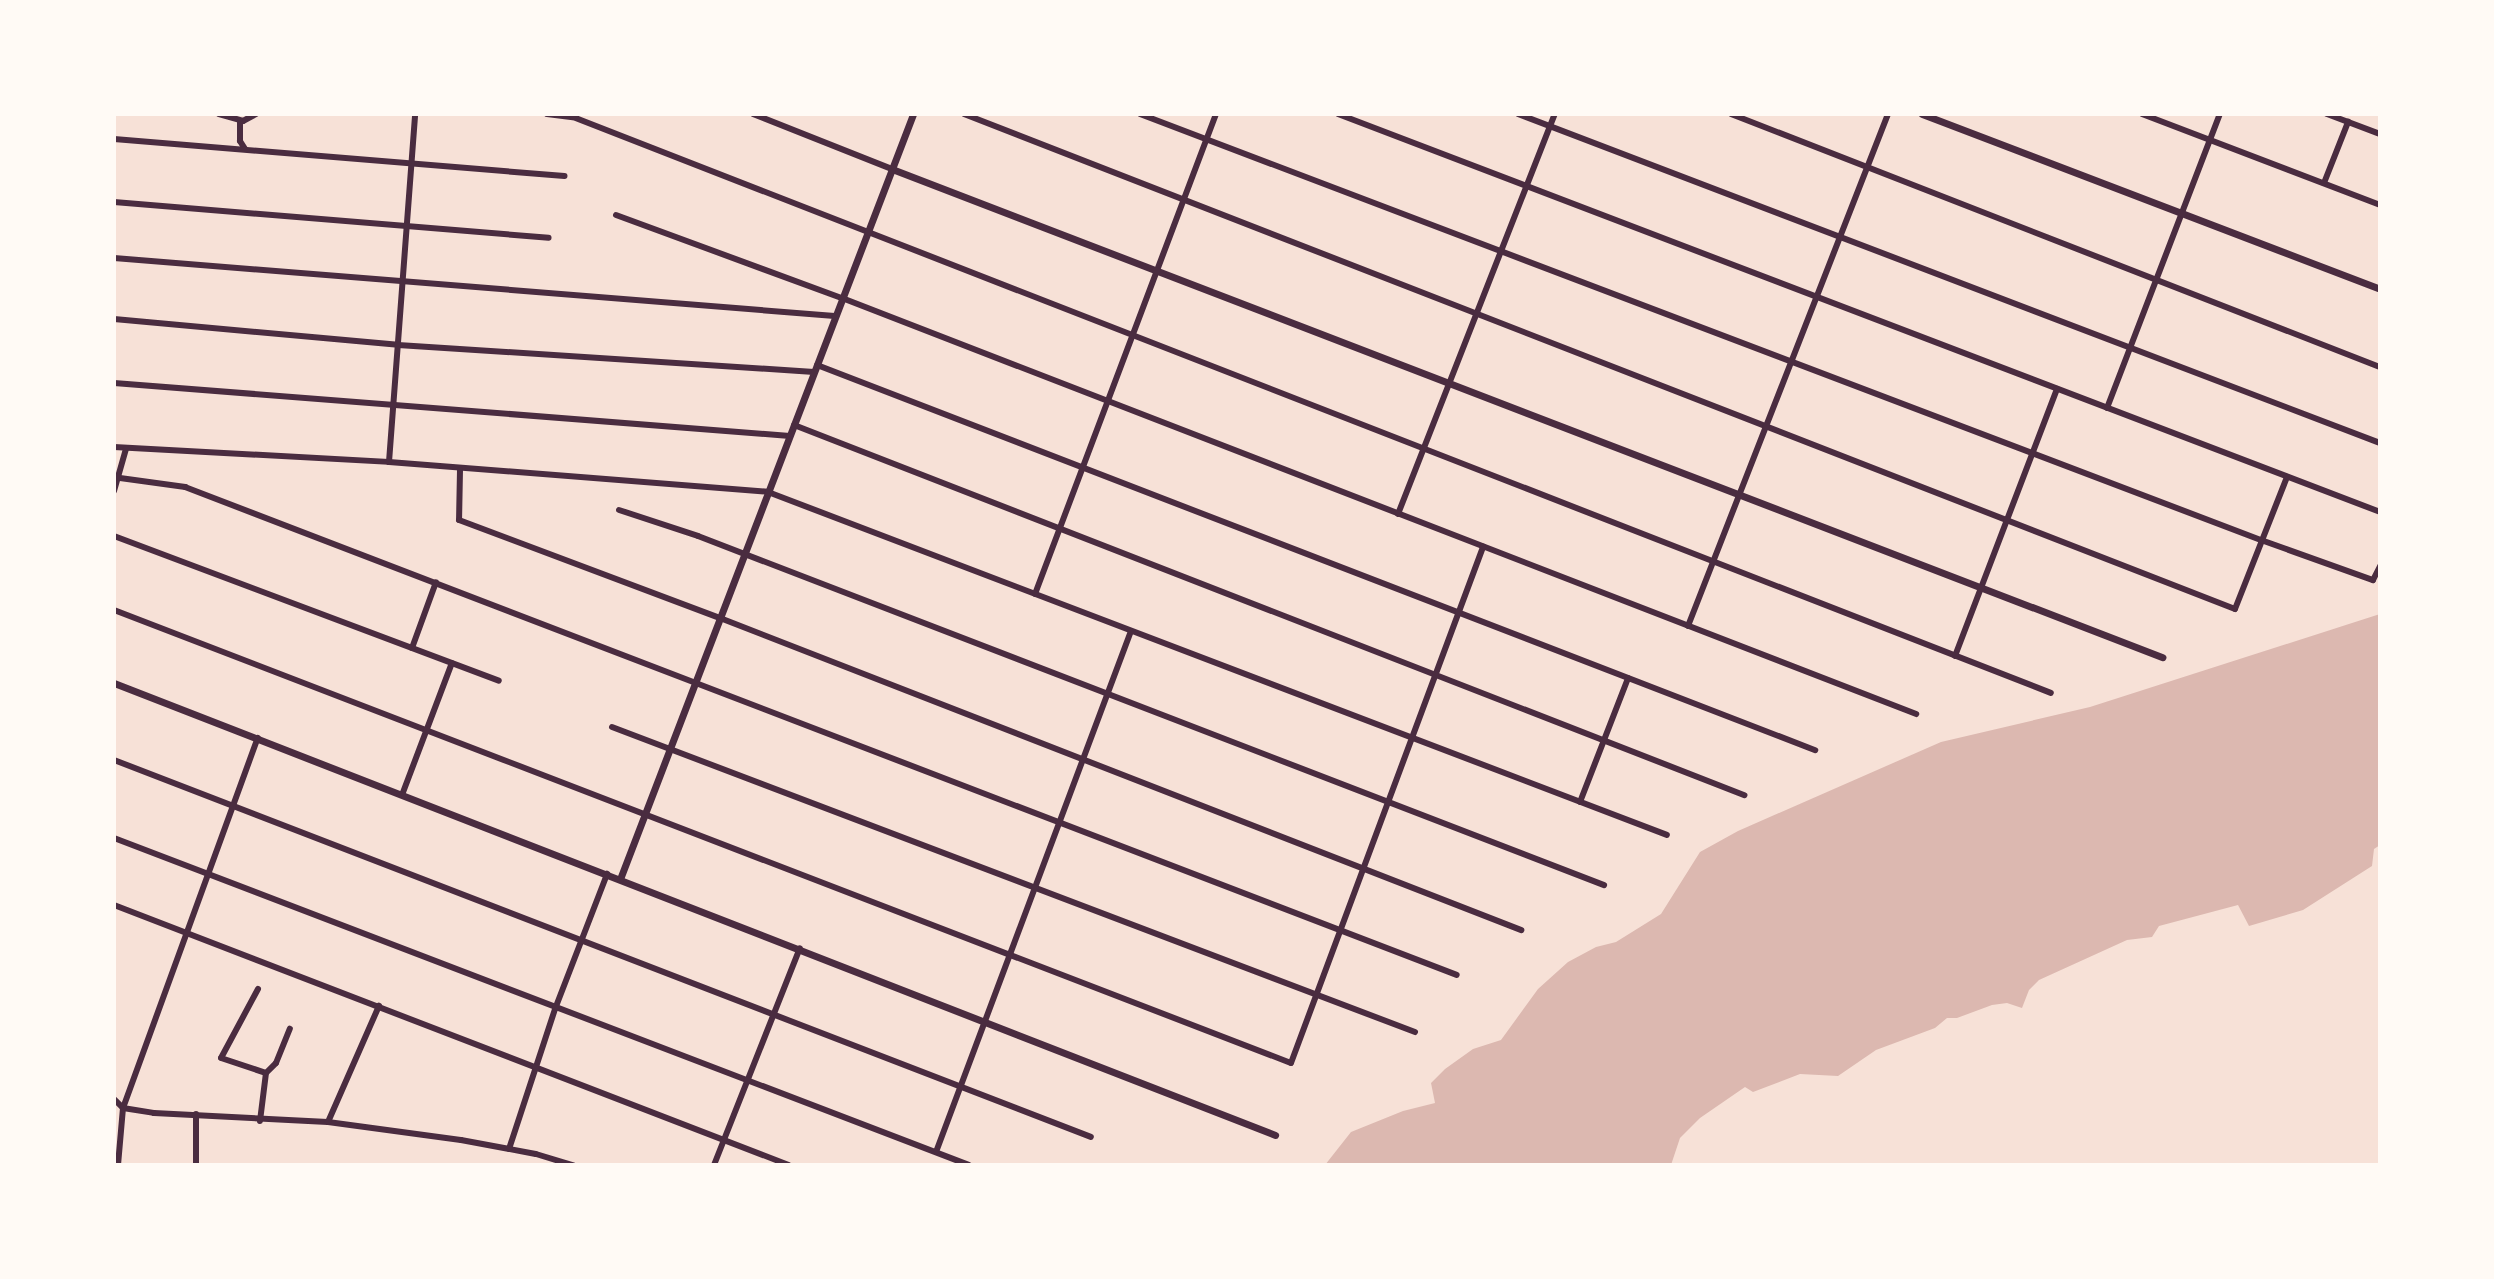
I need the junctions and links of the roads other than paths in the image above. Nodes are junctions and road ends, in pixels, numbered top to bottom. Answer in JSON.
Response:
{"nodes":[{"id":1,"x":219,"y":114,"type":"edge"},
{"id":2,"x":256,"y":114,"type":"edge"},
{"id":3,"x":415,"y":114,"type":"edge"},
{"id":4,"x":547,"y":114,"type":"edge"},
{"id":5,"x":753,"y":114,"type":"edge"},
{"id":6,"x":913,"y":114,"type":"edge"},
{"id":7,"x":964,"y":114,"type":"edge"},
{"id":8,"x":1140,"y":114,"type":"edge"},
{"id":9,"x":1216,"y":114,"type":"edge"},
{"id":10,"x":1338,"y":114,"type":"edge"},
{"id":11,"x":1518,"y":114,"type":"edge"},
{"id":12,"x":1555,"y":114,"type":"edge"},
{"id":13,"x":1731,"y":114,"type":"edge"},
{"id":14,"x":1888,"y":114,"type":"edge"},
{"id":15,"x":1922,"y":114,"type":"edge"},
{"id":16,"x":2142,"y":114,"type":"edge"},
{"id":17,"x":2220,"y":114,"type":"edge"},
{"id":18,"x":2327,"y":114,"type":"edge"},
{"id":19,"x":240,"y":121,"type":"junction"},
{"id":20,"x":2348,"y":122,"type":"junction"},
{"id":21,"x":1550,"y":126,"type":"junction"},
{"id":22,"x":2380,"y":134,"type":"edge"},
{"id":23,"x":114,"y":139,"type":"edge"},
{"id":24,"x":1206,"y":139,"type":"junction"},
{"id":25,"x":2210,"y":140,"type":"junction"},
{"id":26,"x":245,"y":149,"type":"junction"},
{"id":27,"x":411,"y":164,"type":"junction"},
{"id":28,"x":1867,"y":167,"type":"junction"},
{"id":29,"x":892,"y":169,"type":"junction"},
{"id":30,"x":564,"y":176,"type":"dead end"},
{"id":31,"x":2324,"y":183,"type":"junction"},
{"id":32,"x":1527,"y":186,"type":"junction"},
{"id":33,"x":1184,"y":199,"type":"junction"},
{"id":34,"x":114,"y":202,"type":"edge"},
{"id":35,"x":2380,"y":205,"type":"edge"},
{"id":36,"x":2182,"y":213,"type":"junction"},
{"id":37,"x":616,"y":215,"type":"dead end"},
{"id":38,"x":406,"y":225,"type":"junction"},
{"id":39,"x":868,"y":232,"type":"junction"},
{"id":40,"x":1840,"y":237,"type":"junction"},
{"id":41,"x":549,"y":238,"type":"dead end"},
{"id":42,"x":1501,"y":251,"type":"junction"},
{"id":43,"x":114,"y":258,"type":"edge"},
{"id":44,"x":1157,"y":271,"type":"junction"},
{"id":45,"x":402,"y":280,"type":"junction"},
{"id":46,"x":2156,"y":281,"type":"junction"},
{"id":47,"x":2380,"y":289,"type":"edge"},
{"id":48,"x":1816,"y":297,"type":"junction"},
{"id":49,"x":842,"y":298,"type":"junction"},
{"id":50,"x":1477,"y":314,"type":"junction"},
{"id":51,"x":835,"y":316,"type":"junction"},
{"id":52,"x":114,"y":319,"type":"edge"},
{"id":53,"x":1132,"y":335,"type":"junction"},
{"id":54,"x":398,"y":345,"type":"junction"},
{"id":55,"x":2130,"y":348,"type":"junction"},
{"id":56,"x":1791,"y":361,"type":"junction"},
{"id":57,"x":2380,"y":367,"type":"edge"},
{"id":58,"x":815,"y":369,"type":"junction"},
{"id":59,"x":114,"y":383,"type":"edge"},
{"id":60,"x":1450,"y":383,"type":"junction"},
{"id":61,"x":2057,"y":389,"type":"junction"},
{"id":62,"x":1107,"y":401,"type":"junction"},
{"id":63,"x":393,"y":405,"type":"junction"},
{"id":64,"x":2107,"y":408,"type":"junction"},
{"id":65,"x":794,"y":425,"type":"junction"},
{"id":66,"x":1766,"y":426,"type":"junction"},
{"id":67,"x":790,"y":436,"type":"junction"},
{"id":68,"x":2380,"y":443,"type":"edge"},
{"id":69,"x":114,"y":447,"type":"edge"},
{"id":70,"x":126,"y":449,"type":"junction"},
{"id":71,"x":1424,"y":449,"type":"junction"},
{"id":72,"x":2032,"y":453,"type":"junction"},
{"id":73,"x":389,"y":462,"type":"junction"},
{"id":74,"x":1082,"y":467,"type":"junction"},
{"id":75,"x":460,"y":470,"type":"junction"},
{"id":76,"x":2287,"y":477,"type":"junction"},
{"id":77,"x":120,"y":478,"type":"junction"},
{"id":78,"x":114,"y":491,"type":"edge"},
{"id":79,"x":768,"y":492,"type":"junction"},
{"id":80,"x":1739,"y":494,"type":"junction"},
{"id":81,"x":619,"y":510,"type":"dead end"},
{"id":82,"x":2380,"y":512,"type":"edge"},
{"id":83,"x":1398,"y":514,"type":"junction"},
{"id":84,"x":2007,"y":520,"type":"junction"},
{"id":85,"x":1059,"y":528,"type":"junction"},
{"id":86,"x":114,"y":536,"type":"edge"},
{"id":87,"x":2261,"y":540,"type":"junction"},
{"id":88,"x":1483,"y":547,"type":"junction"},
{"id":89,"x":744,"y":555,"type":"junction"},
{"id":90,"x":1713,"y":561,"type":"junction"},
{"id":91,"x":2380,"y":566,"type":"edge"},
{"id":92,"x":436,"y":582,"type":"junction"},
{"id":93,"x":1981,"y":587,"type":"junction"},
{"id":94,"x":1035,"y":594,"type":"junction"},
{"id":95,"x":114,"y":610,"type":"edge"},
{"id":96,"x":1459,"y":612,"type":"junction"},
{"id":97,"x":720,"y":618,"type":"junction"},
{"id":98,"x":1688,"y":626,"type":"junction"},
{"id":99,"x":1131,"y":631,"type":"junction"},
{"id":100,"x":412,"y":648,"type":"junction"},
{"id":101,"x":1955,"y":656,"type":"junction"},
{"id":102,"x":2162,"y":657,"type":"dead end"},
{"id":103,"x":452,"y":663,"type":"junction"},
{"id":104,"x":1436,"y":675,"type":"junction"},
{"id":105,"x":1628,"y":678,"type":"junction"},
{"id":106,"x":499,"y":681,"type":"dead end"},
{"id":107,"x":696,"y":682,"type":"junction"},
{"id":108,"x":114,"y":683,"type":"edge"},
{"id":109,"x":2051,"y":693,"type":"dead end"},
{"id":110,"x":1106,"y":696,"type":"junction"},
{"id":111,"x":1916,"y":714,"type":"dead end"},
{"id":112,"x":612,"y":727,"type":"dead end"},
{"id":113,"x":426,"y":730,"type":"junction"},
{"id":114,"x":258,"y":738,"type":"junction"},
{"id":115,"x":1412,"y":738,"type":"junction"},
{"id":116,"x":1604,"y":740,"type":"junction"},
{"id":117,"x":670,"y":749,"type":"junction"},
{"id":118,"x":1815,"y":750,"type":"dead end"},
{"id":119,"x":1083,"y":759,"type":"junction"},
{"id":120,"x":114,"y":760,"type":"edge"},
{"id":121,"x":402,"y":795,"type":"junction"},
{"id":122,"x":1744,"y":795,"type":"dead end"},
{"id":123,"x":1580,"y":802,"type":"junction"},
{"id":124,"x":1388,"y":803,"type":"junction"},
{"id":125,"x":233,"y":807,"type":"junction"},
{"id":126,"x":645,"y":814,"type":"junction"},
{"id":127,"x":1060,"y":821,"type":"junction"},
{"id":128,"x":1667,"y":835,"type":"dead end"},
{"id":129,"x":114,"y":838,"type":"edge"},
{"id":130,"x":1363,"y":869,"type":"junction"},
{"id":131,"x":607,"y":874,"type":"junction"},
{"id":132,"x":208,"y":877,"type":"junction"},
{"id":133,"x":620,"y":879,"type":"junction"},
{"id":134,"x":1604,"y":885,"type":"dead end"},
{"id":135,"x":1035,"y":887,"type":"junction"},
{"id":136,"x":114,"y":905,"type":"edge"},
{"id":137,"x":1521,"y":930,"type":"dead end"},
{"id":138,"x":186,"y":932,"type":"junction"},
{"id":139,"x":1339,"y":932,"type":"junction"},
{"id":140,"x":582,"y":941,"type":"junction"},
{"id":141,"x":800,"y":948,"type":"junction"},
{"id":142,"x":1010,"y":954,"type":"junction"},
{"id":143,"x":1457,"y":975,"type":"dead end"},
{"id":144,"x":258,"y":989,"type":"dead end"},
{"id":145,"x":1316,"y":994,"type":"junction"},
{"id":146,"x":379,"y":1006,"type":"junction"},
{"id":147,"x":555,"y":1009,"type":"junction"},
{"id":148,"x":773,"y":1016,"type":"junction"},
{"id":149,"x":986,"y":1019,"type":"junction"},
{"id":150,"x":290,"y":1029,"type":"dead end"},
{"id":151,"x":1415,"y":1032,"type":"dead end"},
{"id":152,"x":535,"y":1068,"type":"junction"},
{"id":153,"x":266,"y":1073,"type":"junction"},
{"id":154,"x":751,"y":1079,"type":"junction"},
{"id":155,"x":960,"y":1088,"type":"junction"},
{"id":156,"x":114,"y":1099,"type":"edge"},
{"id":157,"x":123,"y":1108,"type":"junction"},
{"id":158,"x":196,"y":1114,"type":"junction"},
{"id":159,"x":260,"y":1121,"type":"junction"},
{"id":160,"x":328,"y":1122,"type":"junction"},
{"id":161,"x":1275,"y":1135,"type":"dead end"},
{"id":162,"x":1091,"y":1137,"type":"dead end"},
{"id":163,"x":726,"y":1140,"type":"junction"},
{"id":164,"x":509,"y":1149,"type":"junction"},
{"id":165,"x":936,"y":1152,"type":"junction"},
{"id":166,"x":118,"y":1165,"type":"edge"},
{"id":167,"x":196,"y":1165,"type":"edge"},
{"id":168,"x":573,"y":1165,"type":"edge"},
{"id":169,"x":714,"y":1165,"type":"edge"},
{"id":170,"x":789,"y":1165,"type":"edge"},
{"id":171,"x":969,"y":1165,"type":"edge"}],
"edges":[{"from":1,"to":19,"type":"street"},
{"from":2,"to":19,"type":"street"},
{"from":3,"to":27,"type":"street"},
{"from":4,"to":39,"type":"street"},
{"from":5,"to":29,"type":"street"},
{"from":6,"to":29,"type":"street"},
{"from":7,"to":33,"type":"street"},
{"from":8,"to":24,"type":"street"},
{"from":9,"to":24,"type":"street"},
{"from":10,"to":32,"type":"street"},
{"from":11,"to":21,"type":"street"},
{"from":12,"to":21,"type":"street"},
{"from":13,"to":28,"type":"street"},
{"from":14,"to":28,"type":"street"},
{"from":15,"to":36,"type":"street"},
{"from":16,"to":25,"type":"street"},
{"from":17,"to":25,"type":"street"},
{"from":18,"to":20,"type":"street"},
{"from":19,"to":26,"type":"street"},
{"from":20,"to":22,"type":"street"},
{"from":20,"to":31,"type":"street"},
{"from":21,"to":32,"type":"street"},
{"from":21,"to":40,"type":"street"},
{"from":23,"to":26,"type":"street"},
{"from":24,"to":33,"type":"street"},
{"from":24,"to":42,"type":"street"},
{"from":25,"to":31,"type":"street"},
{"from":25,"to":36,"type":"street"},
{"from":26,"to":27,"type":"street"},
{"from":27,"to":30,"type":"street"},
{"from":27,"to":38,"type":"street"},
{"from":28,"to":40,"type":"street"},
{"from":28,"to":46,"type":"street"},
{"from":29,"to":39,"type":"street"},
{"from":29,"to":44,"type":"street"},
{"from":31,"to":35,"type":"street"},
{"from":32,"to":42,"type":"street"},
{"from":32,"to":48,"type":"street"},
{"from":33,"to":44,"type":"street"},
{"from":33,"to":50,"type":"street"},
{"from":34,"to":38,"type":"street"},
{"from":36,"to":46,"type":"street"},
{"from":36,"to":47,"type":"street"},
{"from":37,"to":49,"type":"street"},
{"from":38,"to":41,"type":"street"},
{"from":38,"to":45,"type":"street"},
{"from":39,"to":49,"type":"street"},
{"from":39,"to":53,"type":"street"},
{"from":40,"to":48,"type":"street"},
{"from":40,"to":55,"type":"street"},
{"from":42,"to":50,"type":"street"},
{"from":42,"to":56,"type":"street"},
{"from":43,"to":45,"type":"street"},
{"from":44,"to":53,"type":"street"},
{"from":44,"to":60,"type":"street"},
{"from":45,"to":51,"type":"street"},
{"from":45,"to":54,"type":"street"},
{"from":46,"to":55,"type":"street"},
{"from":46,"to":57,"type":"street"},
{"from":48,"to":56,"type":"street"},
{"from":48,"to":61,"type":"street"},
{"from":49,"to":51,"type":"street"},
{"from":49,"to":62,"type":"street"},
{"from":50,"to":60,"type":"street"},
{"from":50,"to":66,"type":"street"},
{"from":51,"to":58,"type":"street"},
{"from":52,"to":54,"type":"street"},
{"from":53,"to":62,"type":"street"},
{"from":53,"to":71,"type":"street"},
{"from":54,"to":58,"type":"street"},
{"from":54,"to":63,"type":"street"},
{"from":55,"to":64,"type":"street"},
{"from":55,"to":68,"type":"street"},
{"from":56,"to":66,"type":"street"},
{"from":56,"to":72,"type":"street"},
{"from":58,"to":65,"type":"street"},
{"from":58,"to":74,"type":"street"},
{"from":59,"to":63,"type":"street"},
{"from":60,"to":71,"type":"street"},
{"from":60,"to":80,"type":"street"},
{"from":61,"to":64,"type":"street"},
{"from":61,"to":72,"type":"street"},
{"from":62,"to":74,"type":"street"},
{"from":62,"to":83,"type":"street"},
{"from":63,"to":67,"type":"street"},
{"from":63,"to":73,"type":"street"},
{"from":64,"to":76,"type":"street"},
{"from":65,"to":67,"type":"street"},
{"from":65,"to":85,"type":"street"},
{"from":66,"to":80,"type":"street"},
{"from":66,"to":84,"type":"street"},
{"from":67,"to":79,"type":"street"},
{"from":69,"to":70,"type":"street"},
{"from":70,"to":73,"type":"street"},
{"from":70,"to":77,"type":"street"},
{"from":71,"to":83,"type":"street"},
{"from":71,"to":90,"type":"street"},
{"from":72,"to":84,"type":"street"},
{"from":72,"to":87,"type":"street"},
{"from":73,"to":75,"type":"street"},
{"from":74,"to":85,"type":"street"},
{"from":74,"to":96,"type":"street"},
{"from":75,"to":79,"type":"street"},
{"from":75,"to":97,"type":"street"},
{"from":76,"to":82,"type":"street"},
{"from":76,"to":87,"type":"street"},
{"from":77,"to":78,"type":"street"},
{"from":77,"to":92,"type":"street"},
{"from":79,"to":89,"type":"street"},
{"from":79,"to":94,"type":"street"},
{"from":80,"to":90,"type":"street"},
{"from":80,"to":93,"type":"street"},
{"from":81,"to":89,"type":"street"},
{"from":83,"to":88,"type":"street"},
{"from":84,"to":87,"type":"street"},
{"from":84,"to":93,"type":"street"},
{"from":85,"to":94,"type":"street"},
{"from":85,"to":104,"type":"street"},
{"from":86,"to":100,"type":"street"},
{"from":87,"to":91,"type":"street"},
{"from":88,"to":96,"type":"street"},
{"from":88,"to":98,"type":"street"},
{"from":89,"to":97,"type":"street"},
{"from":89,"to":110,"type":"street"},
{"from":90,"to":98,"type":"street"},
{"from":90,"to":101,"type":"street"},
{"from":92,"to":100,"type":"street"},
{"from":92,"to":107,"type":"street"},
{"from":93,"to":101,"type":"street"},
{"from":93,"to":102,"type":"street"},
{"from":94,"to":99,"type":"street"},
{"from":95,"to":113,"type":"street"},
{"from":96,"to":104,"type":"street"},
{"from":96,"to":105,"type":"street"},
{"from":97,"to":107,"type":"street"},
{"from":97,"to":119,"type":"street"},
{"from":98,"to":111,"type":"street"},
{"from":99,"to":110,"type":"street"},
{"from":99,"to":115,"type":"street"},
{"from":100,"to":103,"type":"street"},
{"from":101,"to":109,"type":"street"},
{"from":103,"to":106,"type":"street"},
{"from":103,"to":113,"type":"street"},
{"from":104,"to":115,"type":"street"},
{"from":104,"to":116,"type":"street"},
{"from":105,"to":116,"type":"street"},
{"from":105,"to":118,"type":"street"},
{"from":107,"to":117,"type":"street"},
{"from":107,"to":127,"type":"street"},
{"from":108,"to":114,"type":"street"},
{"from":110,"to":119,"type":"street"},
{"from":110,"to":124,"type":"street"},
{"from":112,"to":117,"type":"street"},
{"from":113,"to":121,"type":"street"},
{"from":113,"to":126,"type":"street"},
{"from":114,"to":121,"type":"street"},
{"from":114,"to":125,"type":"street"},
{"from":115,"to":123,"type":"street"},
{"from":115,"to":124,"type":"street"},
{"from":116,"to":122,"type":"street"},
{"from":116,"to":123,"type":"street"},
{"from":117,"to":126,"type":"street"},
{"from":117,"to":135,"type":"street"},
{"from":119,"to":127,"type":"street"},
{"from":119,"to":130,"type":"street"},
{"from":120,"to":125,"type":"street"},
{"from":121,"to":131,"type":"street"},
{"from":123,"to":128,"type":"street"},
{"from":124,"to":130,"type":"street"},
{"from":124,"to":134,"type":"street"},
{"from":125,"to":132,"type":"street"},
{"from":125,"to":140,"type":"street"},
{"from":126,"to":133,"type":"street"},
{"from":126,"to":142,"type":"street"},
{"from":127,"to":135,"type":"street"},
{"from":127,"to":139,"type":"street"},
{"from":129,"to":132,"type":"street"},
{"from":130,"to":137,"type":"street"},
{"from":130,"to":139,"type":"street"},
{"from":131,"to":133,"type":"street"},
{"from":131,"to":140,"type":"street"},
{"from":132,"to":138,"type":"street"},
{"from":132,"to":147,"type":"street"},
{"from":133,"to":141,"type":"street"},
{"from":135,"to":142,"type":"street"},
{"from":135,"to":145,"type":"street"},
{"from":136,"to":138,"type":"street"},
{"from":138,"to":146,"type":"street"},
{"from":138,"to":157,"type":"street"},
{"from":139,"to":143,"type":"street"},
{"from":139,"to":145,"type":"street"},
{"from":140,"to":147,"type":"street"},
{"from":140,"to":148,"type":"street"},
{"from":141,"to":148,"type":"street"},
{"from":141,"to":149,"type":"street"},
{"from":142,"to":145,"type":"street"},
{"from":142,"to":149,"type":"street"},
{"from":144,"to":153,"type":"street"},
{"from":145,"to":151,"type":"street"},
{"from":146,"to":152,"type":"street"},
{"from":146,"to":160,"type":"street"},
{"from":147,"to":152,"type":"street"},
{"from":147,"to":154,"type":"street"},
{"from":148,"to":154,"type":"street"},
{"from":148,"to":155,"type":"street"},
{"from":149,"to":155,"type":"street"},
{"from":149,"to":161,"type":"street"},
{"from":150,"to":153,"type":"street"},
{"from":152,"to":163,"type":"street"},
{"from":152,"to":164,"type":"street"},
{"from":153,"to":159,"type":"street"},
{"from":154,"to":163,"type":"street"},
{"from":154,"to":165,"type":"street"},
{"from":155,"to":162,"type":"street"},
{"from":155,"to":165,"type":"street"},
{"from":156,"to":157,"type":"street"},
{"from":157,"to":158,"type":"street"},
{"from":157,"to":166,"type":"street"},
{"from":158,"to":159,"type":"street"},
{"from":158,"to":167,"type":"street"},
{"from":159,"to":160,"type":"street"},
{"from":160,"to":164,"type":"street"},
{"from":163,"to":169,"type":"street"},
{"from":163,"to":170,"type":"street"},
{"from":164,"to":168,"type":"street"},
{"from":165,"to":171,"type":"street"}]}
